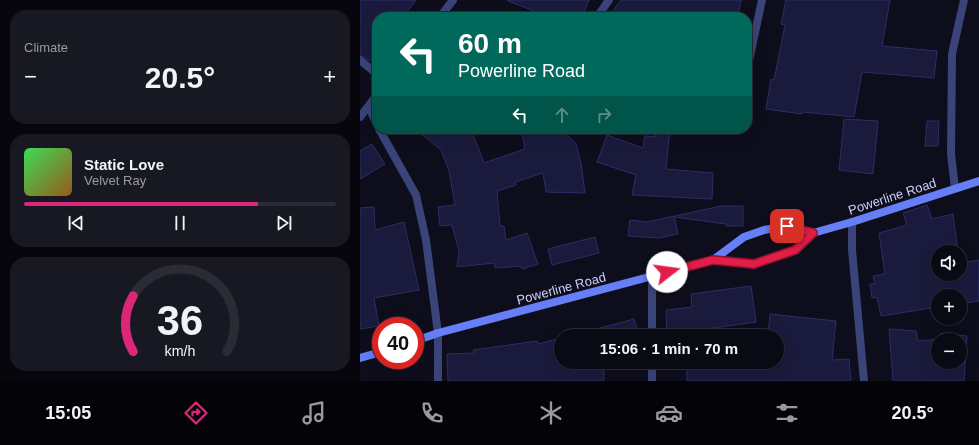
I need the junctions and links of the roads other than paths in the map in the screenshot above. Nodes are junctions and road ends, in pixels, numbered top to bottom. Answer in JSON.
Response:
{"nodes":[{"id":1,"x":453,"y":0,"type":"edge"},
{"id":2,"x":609,"y":0,"type":"edge"},
{"id":3,"x":762,"y":0,"type":"edge"},
{"id":4,"x":964,"y":0,"type":"edge"},
{"id":5,"x":444,"y":12,"type":"edge"},
{"id":6,"x":601,"y":12,"type":"edge"},
{"id":7,"x":752,"y":47,"type":"edge"},
{"id":8,"x":360,"y":60,"type":"edge"},
{"id":9,"x":372,"y":70,"type":"edge"},
{"id":10,"x":372,"y":102,"type":"edge"},
{"id":11,"x":369,"y":107,"type":"junction"},
{"id":12,"x":372,"y":114,"type":"edge"},
{"id":13,"x":360,"y":117,"type":"edge"},
{"id":14,"x":382,"y":134,"type":"edge"},
{"id":15,"x":979,"y":181,"type":"edge"},
{"id":16,"x":955,"y":188,"type":"junction"},
{"id":17,"x":852,"y":222,"type":"junction"},
{"id":18,"x":813,"y":233,"type":"junction"},
{"id":19,"x":713,"y":260,"type":"junction"},
{"id":20,"x":652,"y":276,"type":"junction"},
{"id":21,"x":652,"y":329,"type":"edge"},
{"id":22,"x":438,"y":333,"type":"junction"},
{"id":23,"x":424,"y":338,"type":"edge"},
{"id":24,"x":372,"y":355,"type":"edge"},
{"id":25,"x":360,"y":358,"type":"edge"},
{"id":26,"x":652,"y":369,"type":"edge"},
{"id":27,"x":438,"y":381,"type":"edge"},
{"id":28,"x":652,"y":381,"type":"edge"},
{"id":29,"x":864,"y":381,"type":"edge"}],
"edges":[{"from":1,"to":5,"type":"street"},
{"from":2,"to":6,"type":"street"},
{"from":3,"to":7,"type":"street"},
{"from":4,"to":16,"type":"street"},
{"from":8,"to":9,"type":"street"},
{"from":10,"to":11,"type":"street"},
{"from":11,"to":12,"type":"street"},
{"from":11,"to":13,"type":"street"},
{"from":14,"to":22,"type":"street"},
{"from":15,"to":16,"type":"street","name":"Powerline Road"},
{"from":16,"to":17,"type":"street","name":"Powerline Road"},
{"from":17,"to":18,"type":"street","name":"Powerline Road"},
{"from":17,"to":29,"type":"street"},
{"from":18,"to":19,"type":"street","name":"Powerline Road"},
{"from":18,"to":19,"type":"street","name":"Powerline Road"},
{"from":19,"to":20,"type":"street","name":"Powerline Road"},
{"from":20,"to":21,"type":"street"},
{"from":20,"to":22,"type":"street","name":"Powerline Road"},
{"from":22,"to":23,"type":"street","name":"Powerline Road"},
{"from":22,"to":27,"type":"street"},
{"from":24,"to":25,"type":"street"},
{"from":26,"to":28,"type":"street"}]}
